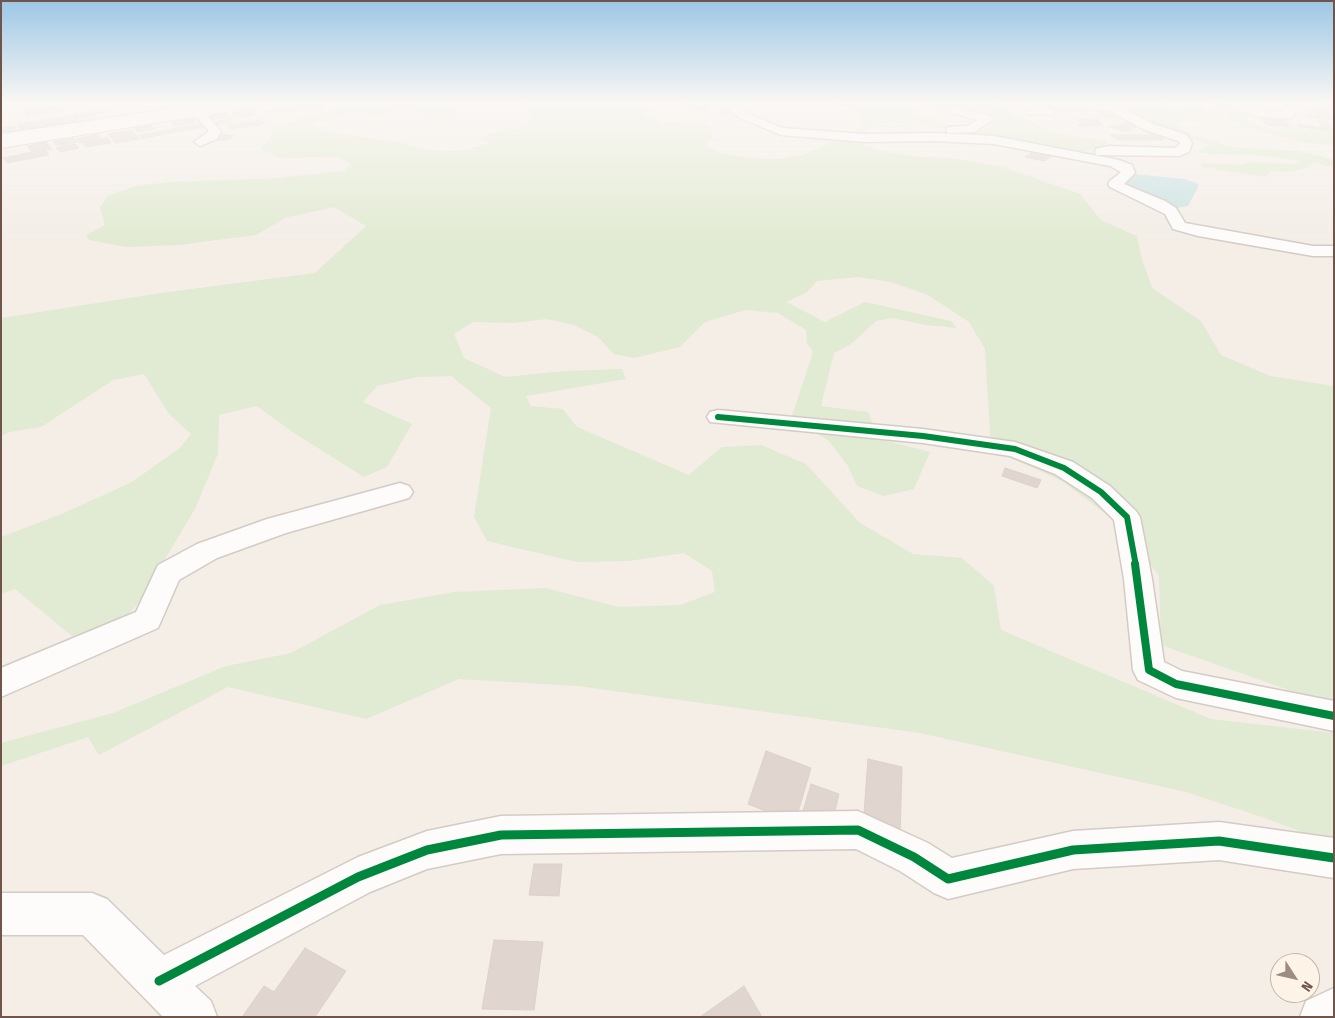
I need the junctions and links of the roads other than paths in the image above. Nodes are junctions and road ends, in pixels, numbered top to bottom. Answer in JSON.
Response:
{"nodes":[{"id":1,"x":1056,"y":151,"type":"edge"},
{"id":2,"x":1106,"y":151,"type":"edge"},
{"id":3,"x":1117,"y":151,"type":"edge"},
{"id":4,"x":1181,"y":151,"type":"edge"},
{"id":5,"x":1085,"y":156,"type":"junction"},
{"id":6,"x":1334,"y":250,"type":"edge"},
{"id":7,"x":718,"y":417,"type":"dead end"},
{"id":8,"x":400,"y":492,"type":"dead end"},
{"id":9,"x":1,"y":683,"type":"edge"},
{"id":10,"x":1334,"y":716,"type":"edge"},
{"id":11,"x":1334,"y":858,"type":"edge"},
{"id":12,"x":1,"y":914,"type":"edge"},
{"id":13,"x":158,"y":981,"type":"junction"},
{"id":14,"x":1334,"y":1010,"type":"edge"},
{"id":15,"x":195,"y":1017,"type":"edge"},
{"id":16,"x":1322,"y":1017,"type":"edge"}],
"edges":[{"from":1,"to":5,"type":"street"},
{"from":2,"to":5,"type":"street"},
{"from":3,"to":4,"type":"street"},
{"from":5,"to":6,"type":"street"},
{"from":7,"to":10,"type":"street"},
{"from":8,"to":9,"type":"street"},
{"from":11,"to":13,"type":"street"},
{"from":12,"to":13,"type":"street"},
{"from":13,"to":15,"type":"street"},
{"from":14,"to":16,"type":"street"}]}
